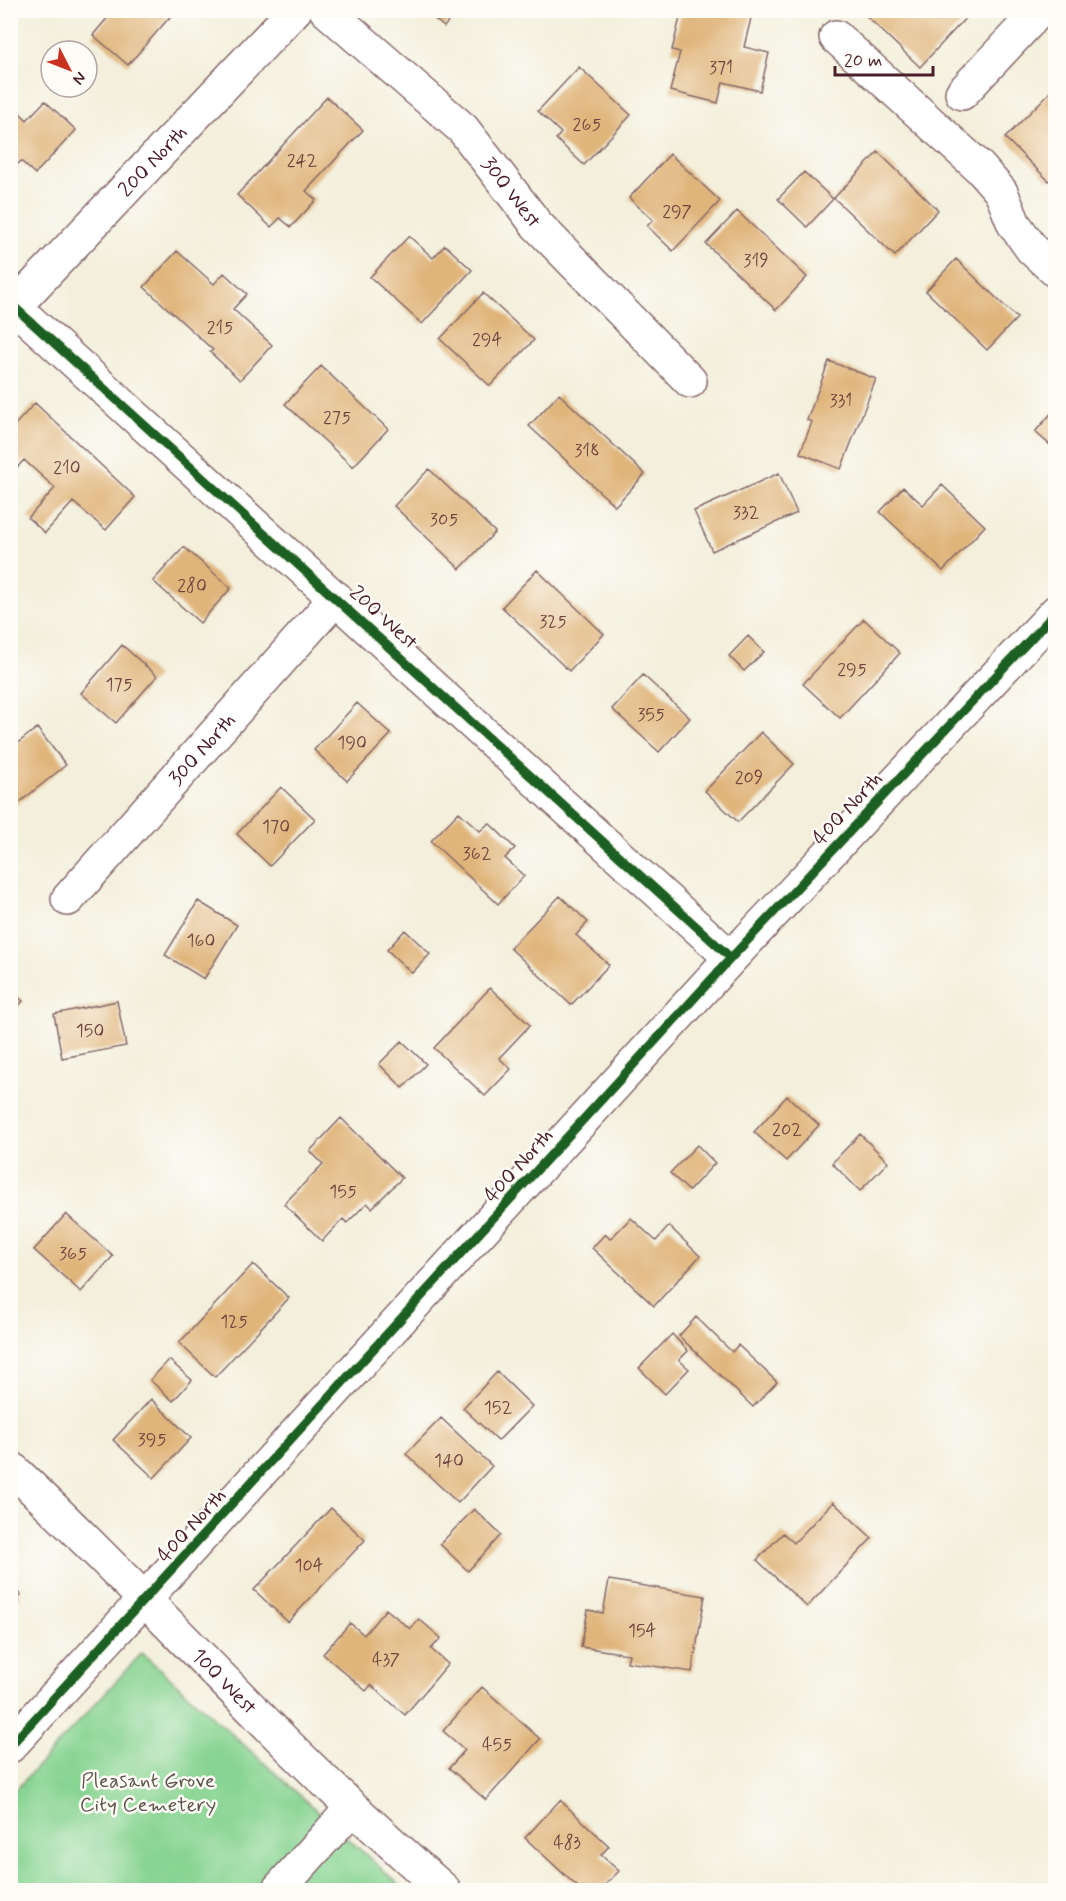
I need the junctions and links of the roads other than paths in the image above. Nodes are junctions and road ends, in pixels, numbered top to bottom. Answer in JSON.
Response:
{"nodes":[{"id":1,"x":295,"y":10,"type":"edge"},
{"id":2,"x":326,"y":10,"type":"edge"},
{"id":3,"x":1040,"y":10,"type":"edge"},
{"id":4,"x":836,"y":36,"type":"dead end"},
{"id":5,"x":962,"y":93,"type":"dead end"},
{"id":6,"x":1056,"y":271,"type":"edge"},
{"id":7,"x":12,"y":307,"type":"edge"},
{"id":8,"x":690,"y":381,"type":"dead end"},
{"id":9,"x":336,"y":598,"type":"junction"},
{"id":10,"x":1056,"y":612,"type":"edge"},
{"id":11,"x":68,"y":899,"type":"dead end"},
{"id":12,"x":731,"y":958,"type":"junction"},
{"id":13,"x":10,"y":1467,"type":"edge"},
{"id":14,"x":146,"y":1600,"type":"junction"},
{"id":15,"x":10,"y":1746,"type":"edge"},
{"id":16,"x":352,"y":1808,"type":"junction"},
{"id":17,"x":278,"y":1890,"type":"edge"},
{"id":18,"x":444,"y":1890,"type":"edge"}],
"edges":[{"from":1,"to":7,"type":"street","name":"200 North"},
{"from":2,"to":8,"type":"street","name":"300 West"},
{"from":3,"to":5,"type":"street"},
{"from":4,"to":6,"type":"street"},
{"from":7,"to":9,"type":"street","name":"200 West"},
{"from":9,"to":11,"type":"street","name":"300 North"},
{"from":9,"to":12,"type":"street","name":"200 West"},
{"from":10,"to":12,"type":"street","name":"400 North"},
{"from":12,"to":14,"type":"street","name":"400 North"},
{"from":13,"to":14,"type":"street","name":"100 West"},
{"from":14,"to":15,"type":"street","name":"400 North"},
{"from":14,"to":16,"type":"street","name":"100 West"},
{"from":16,"to":17,"type":"street"},
{"from":16,"to":18,"type":"street","name":"100 West"}]}
